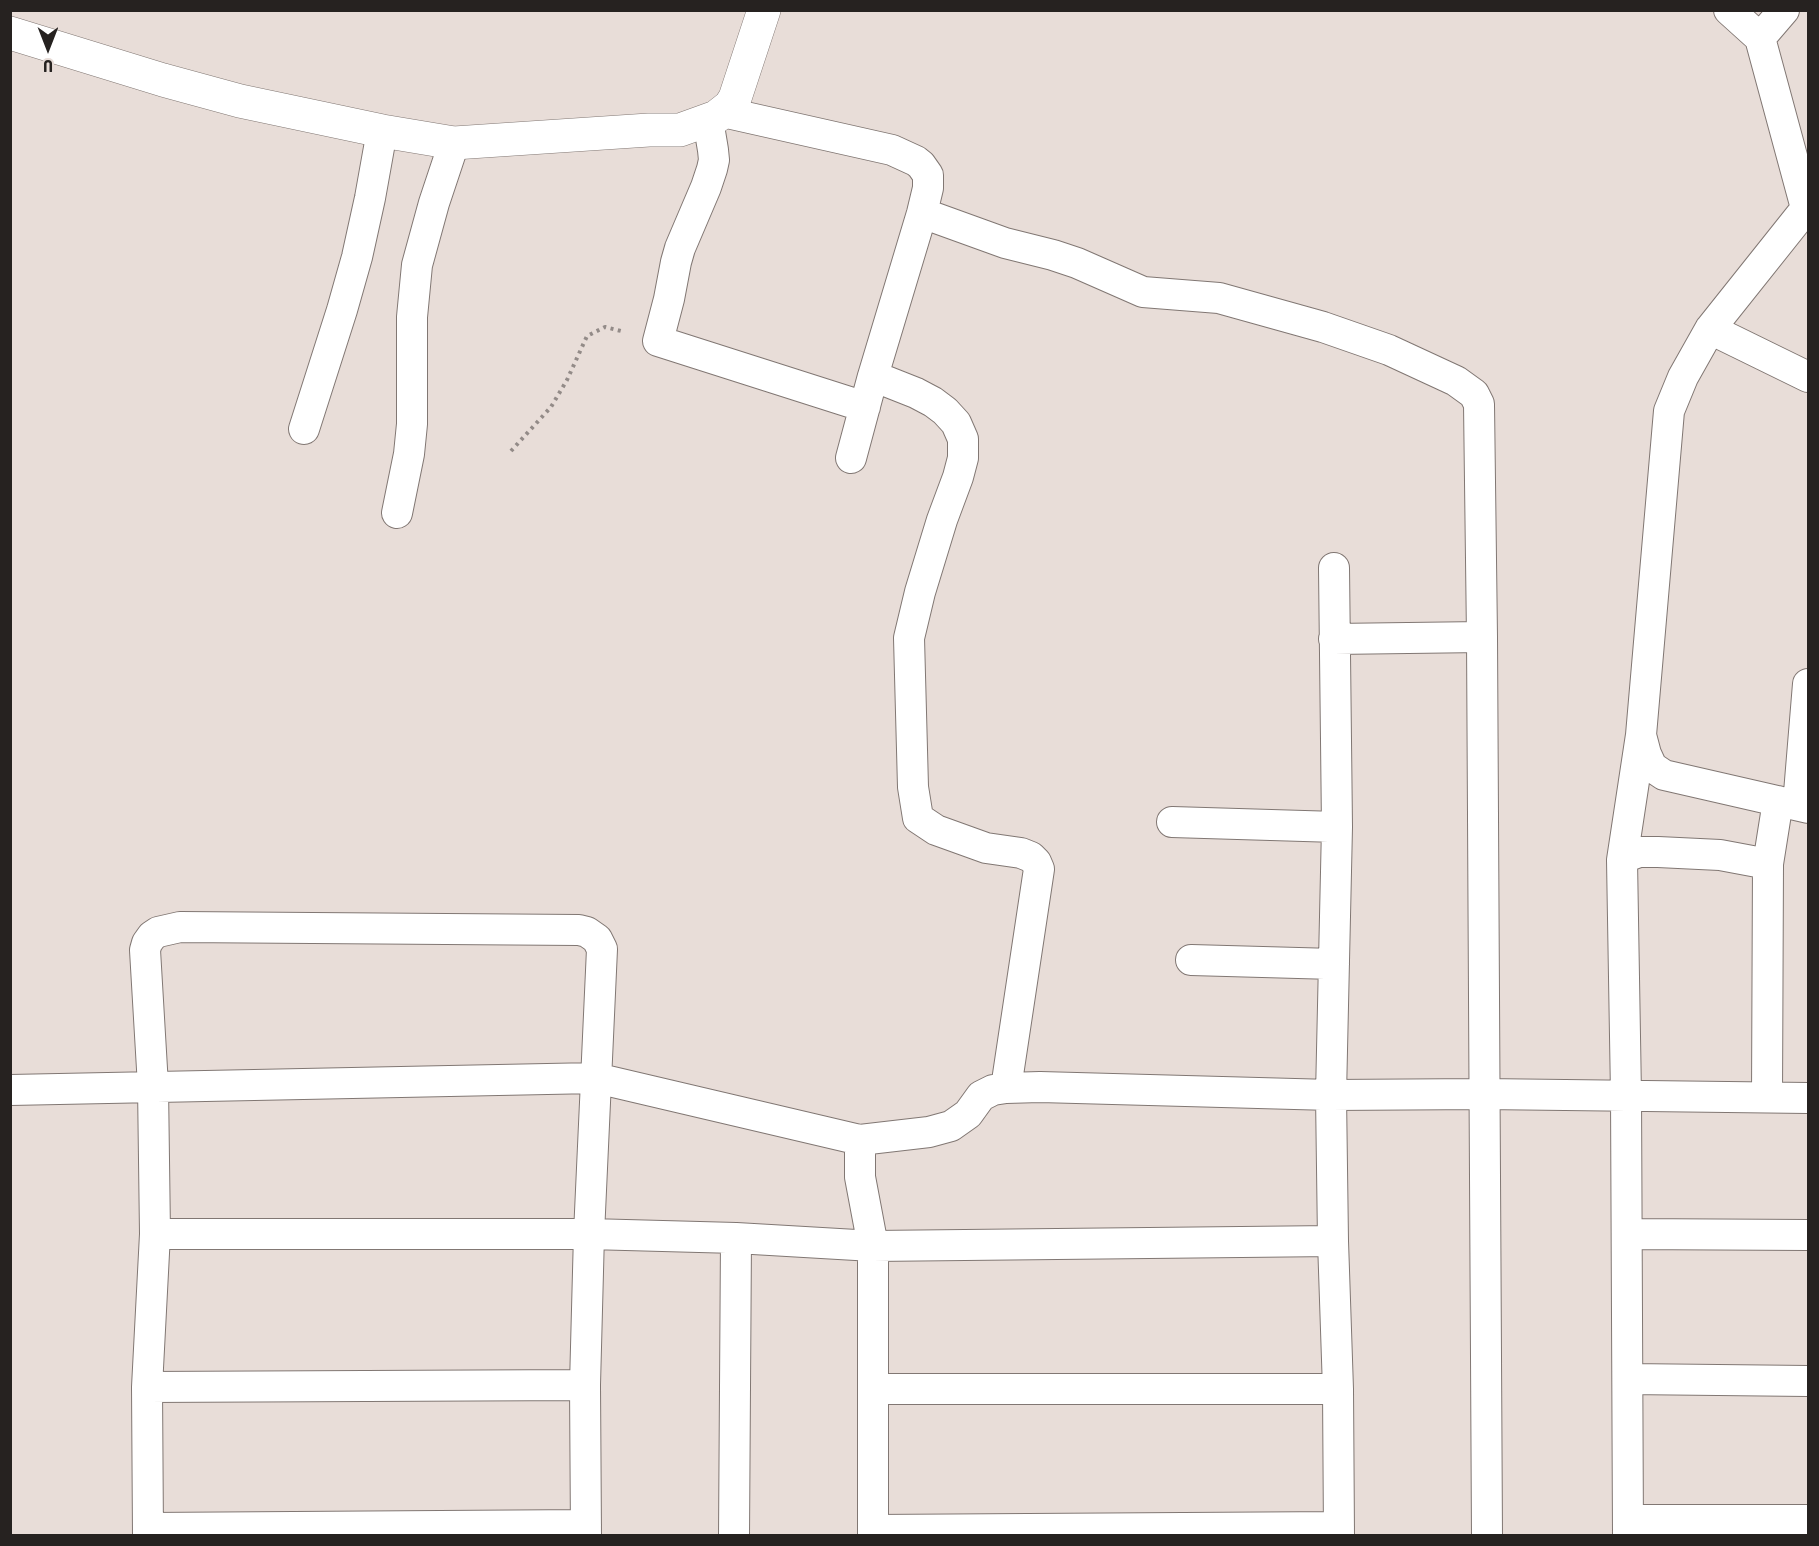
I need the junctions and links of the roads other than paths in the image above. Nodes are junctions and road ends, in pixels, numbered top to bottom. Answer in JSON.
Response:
{"nodes":[{"id":1,"x":764,"y":10,"type":"edge"},
{"id":2,"x":1729,"y":10,"type":"edge"},
{"id":3,"x":1784,"y":10,"type":"edge"},
{"id":4,"x":10,"y":33,"type":"edge"},
{"id":5,"x":1760,"y":38,"type":"junction"},
{"id":6,"x":715,"y":116,"type":"junction"},
{"id":7,"x":382,"y":131,"type":"junction"},
{"id":8,"x":454,"y":143,"type":"junction"},
{"id":9,"x":1808,"y":207,"type":"edge"},
{"id":10,"x":922,"y":213,"type":"junction"},
{"id":11,"x":1710,"y":329,"type":"junction"},
{"id":12,"x":873,"y":376,"type":"junction"},
{"id":13,"x":1809,"y":377,"type":"edge"},
{"id":14,"x":864,"y":407,"type":"junction"},
{"id":15,"x":304,"y":429,"type":"dead end"},
{"id":16,"x":851,"y":458,"type":"dead end"},
{"id":17,"x":397,"y":513,"type":"dead end"},
{"id":18,"x":1334,"y":568,"type":"dead end"},
{"id":19,"x":1482,"y":637,"type":"junction"},
{"id":20,"x":1334,"y":639,"type":"junction"},
{"id":21,"x":1809,"y":684,"type":"edge"},
{"id":22,"x":1641,"y":735,"type":"junction"},
{"id":23,"x":1795,"y":805,"type":"edge"},
{"id":24,"x":1172,"y":822,"type":"dead end"},
{"id":25,"x":1337,"y":827,"type":"junction"},
{"id":26,"x":1623,"y":858,"type":"junction"},
{"id":27,"x":1768,"y":864,"type":"junction"},
{"id":28,"x":1191,"y":960,"type":"dead end"},
{"id":29,"x":1334,"y":964,"type":"junction"},
{"id":30,"x":596,"y":1078,"type":"junction"},
{"id":31,"x":153,"y":1086,"type":"junction"},
{"id":32,"x":1006,"y":1088,"type":"junction"},
{"id":33,"x":10,"y":1090,"type":"edge"},
{"id":34,"x":1484,"y":1094,"type":"junction"},
{"id":35,"x":1331,"y":1095,"type":"junction"},
{"id":36,"x":1626,"y":1095,"type":"junction"},
{"id":37,"x":1767,"y":1097,"type":"junction"},
{"id":38,"x":1809,"y":1098,"type":"edge"},
{"id":39,"x":860,"y":1140,"type":"junction"},
{"id":40,"x":155,"y":1234,"type":"junction"},
{"id":41,"x":589,"y":1234,"type":"junction"},
{"id":42,"x":1627,"y":1234,"type":"junction"},
{"id":43,"x":1809,"y":1235,"type":"edge"},
{"id":44,"x":736,"y":1238,"type":"junction"},
{"id":45,"x":1333,"y":1240,"type":"junction"},
{"id":46,"x":873,"y":1246,"type":"junction"},
{"id":47,"x":1628,"y":1379,"type":"junction"},
{"id":48,"x":1809,"y":1381,"type":"edge"},
{"id":49,"x":585,"y":1385,"type":"junction"},
{"id":50,"x":147,"y":1387,"type":"junction"},
{"id":51,"x":873,"y":1389,"type":"junction"},
{"id":52,"x":1338,"y":1389,"type":"junction"},
{"id":53,"x":1809,"y":1520,"type":"edge"},
{"id":54,"x":1628,"y":1528,"type":"edge"},
{"id":55,"x":586,"y":1530,"type":"edge"},
{"id":56,"x":1339,"y":1531,"type":"edge"},
{"id":57,"x":148,"y":1532,"type":"edge"},
{"id":58,"x":873,"y":1533,"type":"edge"},
{"id":59,"x":734,"y":1536,"type":"edge"},
{"id":60,"x":1487,"y":1536,"type":"edge"}],
"edges":[{"from":1,"to":6,"type":"street"},
{"from":2,"to":5,"type":"street"},
{"from":3,"to":5,"type":"street"},
{"from":4,"to":7,"type":"street"},
{"from":5,"to":9,"type":"street"},
{"from":6,"to":8,"type":"street"},
{"from":6,"to":10,"type":"street"},
{"from":6,"to":14,"type":"street"},
{"from":7,"to":8,"type":"street"},
{"from":7,"to":15,"type":"street"},
{"from":8,"to":17,"type":"street"},
{"from":9,"to":11,"type":"street"},
{"from":10,"to":12,"type":"street"},
{"from":10,"to":19,"type":"street"},
{"from":11,"to":13,"type":"street"},
{"from":11,"to":22,"type":"street"},
{"from":12,"to":14,"type":"street"},
{"from":12,"to":32,"type":"street"},
{"from":14,"to":16,"type":"street"},
{"from":18,"to":20,"type":"street"},
{"from":19,"to":20,"type":"street"},
{"from":19,"to":34,"type":"street"},
{"from":20,"to":25,"type":"street"},
{"from":21,"to":23,"type":"street"},
{"from":22,"to":23,"type":"street"},
{"from":22,"to":26,"type":"street"},
{"from":23,"to":27,"type":"street"},
{"from":24,"to":25,"type":"street"},
{"from":25,"to":29,"type":"street"},
{"from":26,"to":27,"type":"street"},
{"from":26,"to":36,"type":"street"},
{"from":27,"to":37,"type":"street"},
{"from":28,"to":29,"type":"street"},
{"from":29,"to":35,"type":"street"},
{"from":30,"to":31,"type":"street"},
{"from":30,"to":31,"type":"street"},
{"from":30,"to":39,"type":"street"},
{"from":30,"to":41,"type":"street"},
{"from":31,"to":33,"type":"street"},
{"from":31,"to":40,"type":"street"},
{"from":32,"to":35,"type":"street"},
{"from":32,"to":39,"type":"street"},
{"from":34,"to":35,"type":"street"},
{"from":34,"to":36,"type":"street"},
{"from":34,"to":60,"type":"street"},
{"from":35,"to":45,"type":"street"},
{"from":36,"to":37,"type":"street"},
{"from":36,"to":42,"type":"street"},
{"from":37,"to":38,"type":"street"},
{"from":39,"to":46,"type":"street"},
{"from":40,"to":41,"type":"street"},
{"from":40,"to":50,"type":"street"},
{"from":41,"to":44,"type":"street"},
{"from":41,"to":49,"type":"street"},
{"from":42,"to":43,"type":"street"},
{"from":42,"to":47,"type":"street"},
{"from":44,"to":46,"type":"street"},
{"from":44,"to":59,"type":"street"},
{"from":45,"to":46,"type":"street"},
{"from":45,"to":52,"type":"street"},
{"from":46,"to":51,"type":"street"},
{"from":47,"to":48,"type":"street"},
{"from":47,"to":54,"type":"street"},
{"from":49,"to":50,"type":"street"},
{"from":49,"to":55,"type":"street"},
{"from":50,"to":57,"type":"street"},
{"from":51,"to":52,"type":"street"},
{"from":51,"to":58,"type":"street"},
{"from":52,"to":56,"type":"street"},
{"from":53,"to":54,"type":"street"},
{"from":55,"to":57,"type":"street"},
{"from":56,"to":58,"type":"street"}]}
